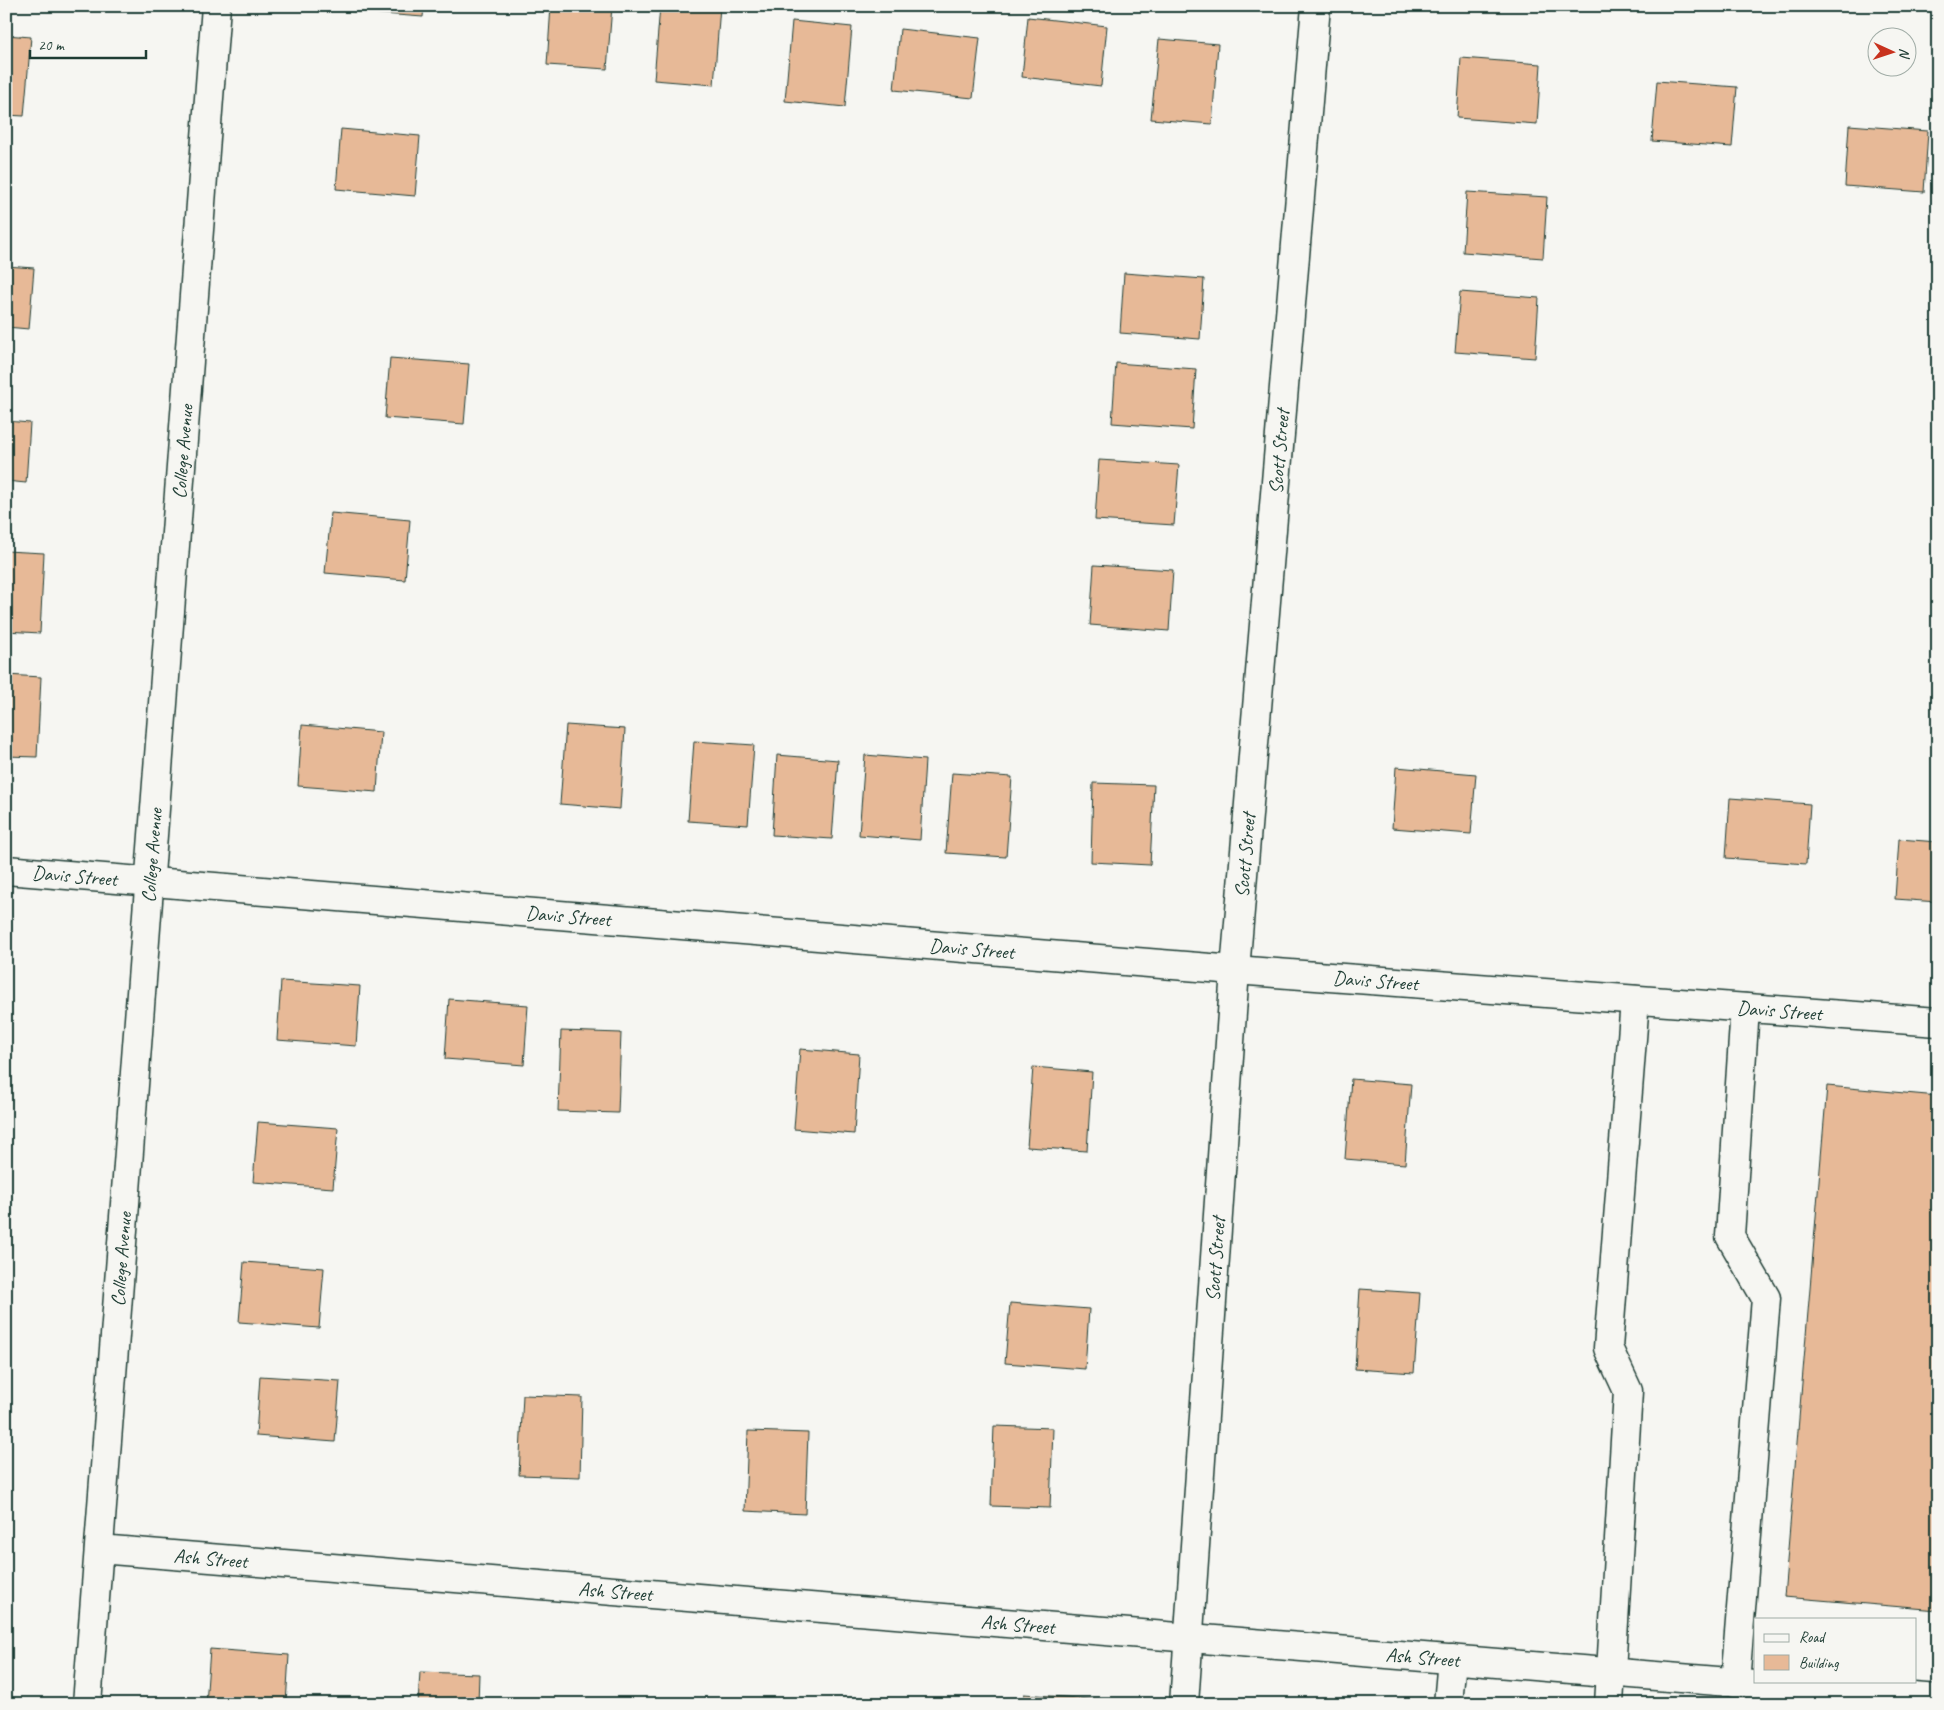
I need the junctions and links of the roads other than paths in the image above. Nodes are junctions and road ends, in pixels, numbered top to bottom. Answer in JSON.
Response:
{"nodes":[{"id":1,"x":216,"y":6,"type":"edge"},
{"id":2,"x":1316,"y":6,"type":"edge"},
{"id":3,"x":6,"y":870,"type":"edge"},
{"id":4,"x":151,"y":881,"type":"junction"},
{"id":5,"x":1235,"y":970,"type":"junction"},
{"id":6,"x":1636,"y":1000,"type":"junction"},
{"id":7,"x":1745,"y":1008,"type":"junction"},
{"id":8,"x":1938,"y":1022,"type":"edge"},
{"id":9,"x":99,"y":1549,"type":"junction"},
{"id":10,"x":1188,"y":1638,"type":"junction"},
{"id":11,"x":1452,"y":1660,"type":"junction"},
{"id":12,"x":1612,"y":1673,"type":"junction"},
{"id":13,"x":1735,"y":1683,"type":"junction"},
{"id":14,"x":1938,"y":1699,"type":"edge"},
{"id":15,"x":87,"y":1704,"type":"edge"},
{"id":16,"x":1184,"y":1704,"type":"edge"},
{"id":17,"x":1448,"y":1704,"type":"edge"},
{"id":18,"x":1609,"y":1704,"type":"edge"}],
"edges":[{"from":1,"to":4,"type":"street","name":"College Avenue"},
{"from":2,"to":5,"type":"street","name":"Scott Street"},
{"from":3,"to":4,"type":"street","name":"Davis Street"},
{"from":4,"to":5,"type":"street","name":"Davis Street"},
{"from":4,"to":9,"type":"street","name":"College Avenue"},
{"from":5,"to":6,"type":"street","name":"Davis Street"},
{"from":5,"to":10,"type":"street","name":"Scott Street"},
{"from":6,"to":7,"type":"street","name":"Davis Street"},
{"from":6,"to":12,"type":"street"},
{"from":7,"to":8,"type":"street","name":"Davis Street"},
{"from":7,"to":13,"type":"street"},
{"from":9,"to":10,"type":"street","name":"Ash Street"},
{"from":9,"to":15,"type":"street","name":"College Avenue"},
{"from":10,"to":11,"type":"street","name":"Ash Street"},
{"from":10,"to":16,"type":"street","name":"Scott Street"},
{"from":11,"to":12,"type":"street","name":"Ash Street"},
{"from":11,"to":17,"type":"street"},
{"from":12,"to":13,"type":"street","name":"Ash Street"},
{"from":12,"to":18,"type":"street"},
{"from":13,"to":14,"type":"street","name":"Ash Street"}]}
